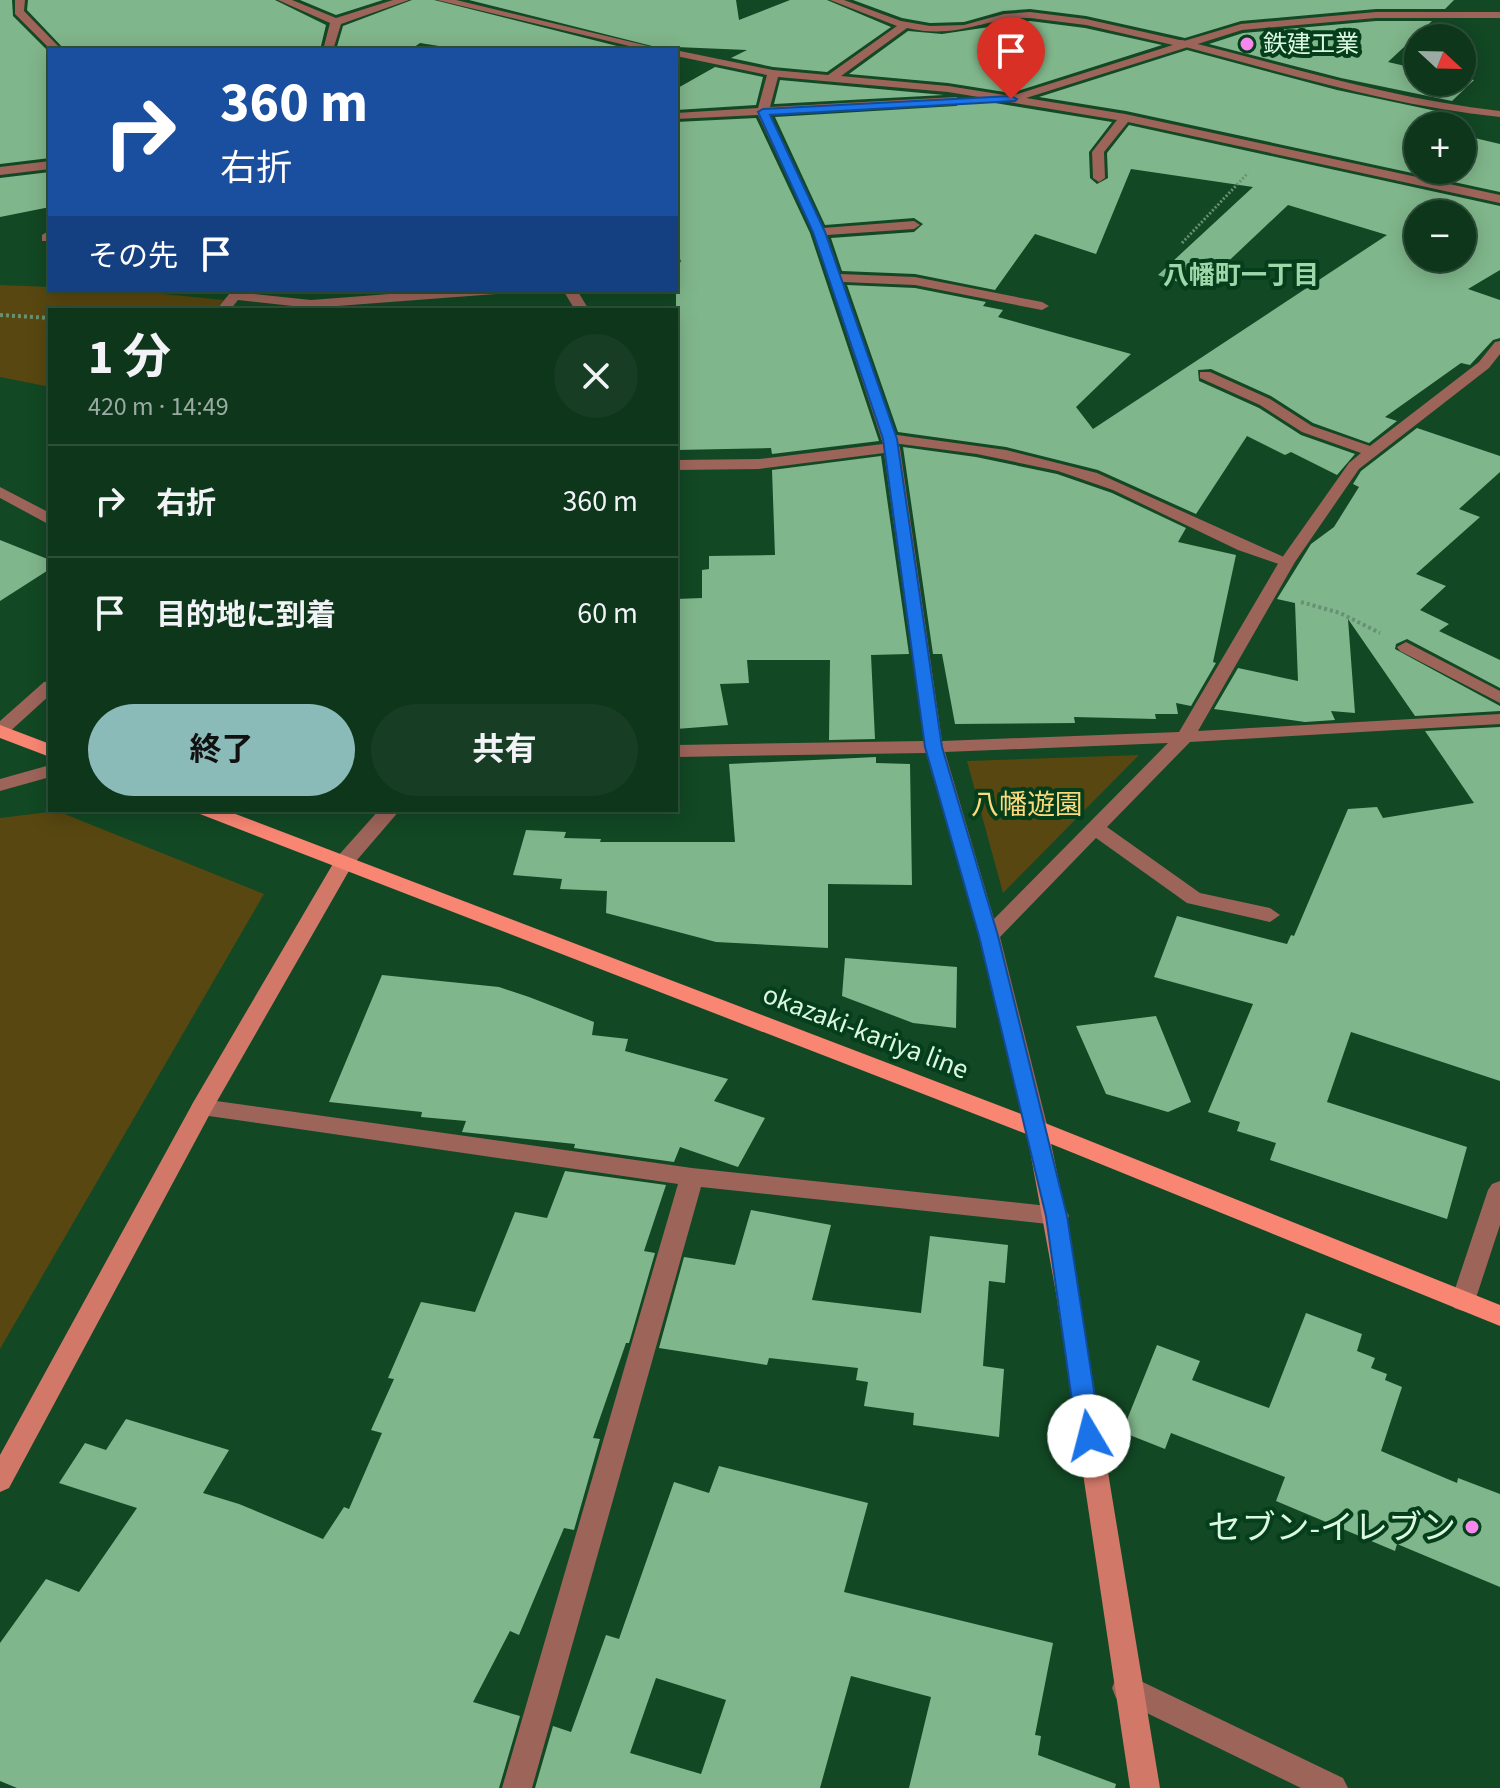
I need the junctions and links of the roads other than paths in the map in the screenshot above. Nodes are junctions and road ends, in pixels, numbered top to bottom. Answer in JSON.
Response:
{"nodes":[{"id":1,"x":20,"y":0,"type":"edge"},
{"id":2,"x":283,"y":0,"type":"edge"},
{"id":3,"x":404,"y":0,"type":"edge"},
{"id":4,"x":442,"y":0,"type":"edge"},
{"id":5,"x":835,"y":0,"type":"edge"},
{"id":6,"x":1454,"y":14,"type":"junction"},
{"id":7,"x":1500,"y":15,"type":"edge"},
{"id":8,"x":336,"y":22,"type":"junction"},
{"id":9,"x":903,"y":27,"type":"junction"},
{"id":10,"x":1500,"y":29,"type":"edge"},
{"id":11,"x":1182,"y":43,"type":"junction"},
{"id":12,"x":55,"y":48,"type":"edge"},
{"id":13,"x":329,"y":48,"type":"edge"},
{"id":14,"x":651,"y":48,"type":"edge"},
{"id":15,"x":678,"y":53,"type":"edge"},
{"id":16,"x":773,"y":73,"type":"junction"},
{"id":17,"x":832,"y":77,"type":"junction"},
{"id":18,"x":1011,"y":99,"type":"junction"},
{"id":19,"x":763,"y":112,"type":"junction"},
{"id":20,"x":1500,"y":114,"type":"edge"},
{"id":21,"x":678,"y":116,"type":"edge"},
{"id":22,"x":1125,"y":118,"type":"junction"},
{"id":23,"x":48,"y":165,"type":"edge"},
{"id":24,"x":0,"y":171,"type":"edge"},
{"id":25,"x":1099,"y":178,"type":"dead end"},
{"id":26,"x":1500,"y":199,"type":"edge"},
{"id":27,"x":914,"y":225,"type":"dead end"},
{"id":28,"x":819,"y":232,"type":"junction"},
{"id":29,"x":833,"y":278,"type":"junction"},
{"id":30,"x":470,"y":292,"type":"edge"},
{"id":31,"x":1042,"y":306,"type":"dead end"},
{"id":32,"x":225,"y":308,"type":"edge"},
{"id":33,"x":1500,"y":345,"type":"edge"},
{"id":34,"x":1205,"y":375,"type":"dead end"},
{"id":35,"x":891,"y":444,"type":"junction"},
{"id":36,"x":1372,"y":452,"type":"junction"},
{"id":37,"x":678,"y":465,"type":"edge"},
{"id":38,"x":0,"y":492,"type":"edge"},
{"id":39,"x":48,"y":519,"type":"edge"},
{"id":40,"x":1287,"y":562,"type":"junction"},
{"id":41,"x":1406,"y":647,"type":"road end"},
{"id":42,"x":48,"y":688,"type":"edge"},
{"id":43,"x":1500,"y":698,"type":"edge"},
{"id":44,"x":1500,"y":719,"type":"edge"},
{"id":45,"x":0,"y":731,"type":"edge"},
{"id":46,"x":1185,"y":737,"type":"junction"},
{"id":47,"x":934,"y":747,"type":"junction"},
{"id":48,"x":48,"y":750,"type":"edge"},
{"id":49,"x":678,"y":751,"type":"edge"},
{"id":50,"x":48,"y":772,"type":"edge"},
{"id":51,"x":0,"y":785,"type":"edge"},
{"id":52,"x":212,"y":812,"type":"edge"},
{"id":53,"x":388,"y":812,"type":"edge"},
{"id":54,"x":1095,"y":828,"type":"junction"},
{"id":55,"x":344,"y":862,"type":"junction"},
{"id":56,"x":1270,"y":915,"type":"dead end"},
{"id":57,"x":989,"y":936,"type":"junction"},
{"id":58,"x":202,"y":1107,"type":"junction"},
{"id":59,"x":1037,"y":1129,"type":"junction"},
{"id":60,"x":692,"y":1177,"type":"junction"},
{"id":61,"x":1500,"y":1190,"type":"edge"},
{"id":62,"x":1057,"y":1216,"type":"junction"},
{"id":63,"x":1463,"y":1301,"type":"junction"},
{"id":64,"x":1500,"y":1316,"type":"edge"},
{"id":65,"x":0,"y":1480,"type":"edge"},
{"id":66,"x":1126,"y":1688,"type":"junction"},
{"id":67,"x":517,"y":1788,"type":"edge"},
{"id":68,"x":1145,"y":1788,"type":"edge"},
{"id":69,"x":1333,"y":1788,"type":"edge"}],
"edges":[{"from":1,"to":12,"type":"street"},
{"from":2,"to":8,"type":"street"},
{"from":3,"to":8,"type":"street"},
{"from":4,"to":14,"type":"street"},
{"from":5,"to":9,"type":"street"},
{"from":6,"to":7,"type":"street"},
{"from":6,"to":10,"type":"street"},
{"from":6,"to":11,"type":"street"},
{"from":8,"to":13,"type":"street"},
{"from":9,"to":11,"type":"street"},
{"from":9,"to":17,"type":"street"},
{"from":11,"to":18,"type":"street"},
{"from":11,"to":20,"type":"street"},
{"from":15,"to":16,"type":"street"},
{"from":16,"to":17,"type":"street"},
{"from":16,"to":19,"type":"street"},
{"from":17,"to":18,"type":"street"},
{"from":18,"to":19,"type":"street"},
{"from":18,"to":22,"type":"street"},
{"from":19,"to":21,"type":"street"},
{"from":19,"to":28,"type":"street"},
{"from":22,"to":25,"type":"street"},
{"from":22,"to":26,"type":"street"},
{"from":23,"to":24,"type":"street"},
{"from":27,"to":28,"type":"street"},
{"from":28,"to":29,"type":"street"},
{"from":29,"to":31,"type":"street"},
{"from":29,"to":35,"type":"street"},
{"from":30,"to":32,"type":"street"},
{"from":33,"to":36,"type":"street"},
{"from":34,"to":36,"type":"street"},
{"from":35,"to":37,"type":"street"},
{"from":35,"to":40,"type":"street"},
{"from":35,"to":47,"type":"street"},
{"from":36,"to":40,"type":"street"},
{"from":38,"to":39,"type":"street"},
{"from":40,"to":46,"type":"street"},
{"from":41,"to":43,"type":"street"},
{"from":42,"to":45,"type":"street"},
{"from":44,"to":46,"type":"street"},
{"from":45,"to":48,"type":"main road"},
{"from":46,"to":47,"type":"street"},
{"from":46,"to":54,"type":"street"},
{"from":47,"to":49,"type":"street"},
{"from":47,"to":57,"type":"street"},
{"from":50,"to":51,"type":"street"},
{"from":52,"to":55,"type":"main road","name":"okazaki-kariya line"},
{"from":53,"to":55,"type":"street"},
{"from":54,"to":56,"type":"street"},
{"from":54,"to":57,"type":"street"},
{"from":55,"to":58,"type":"street"},
{"from":55,"to":59,"type":"main road","name":"okazaki-kariya line"},
{"from":57,"to":59,"type":"street"},
{"from":58,"to":60,"type":"street"},
{"from":58,"to":65,"type":"street"},
{"from":59,"to":62,"type":"street"},
{"from":59,"to":63,"type":"main road","name":"okazaki-kariya line"},
{"from":60,"to":62,"type":"street"},
{"from":60,"to":67,"type":"street"},
{"from":61,"to":63,"type":"street"},
{"from":62,"to":66,"type":"street"},
{"from":63,"to":64,"type":"main road","name":"okazaki-kariya line"},
{"from":66,"to":68,"type":"street"},
{"from":66,"to":69,"type":"street"}]}
